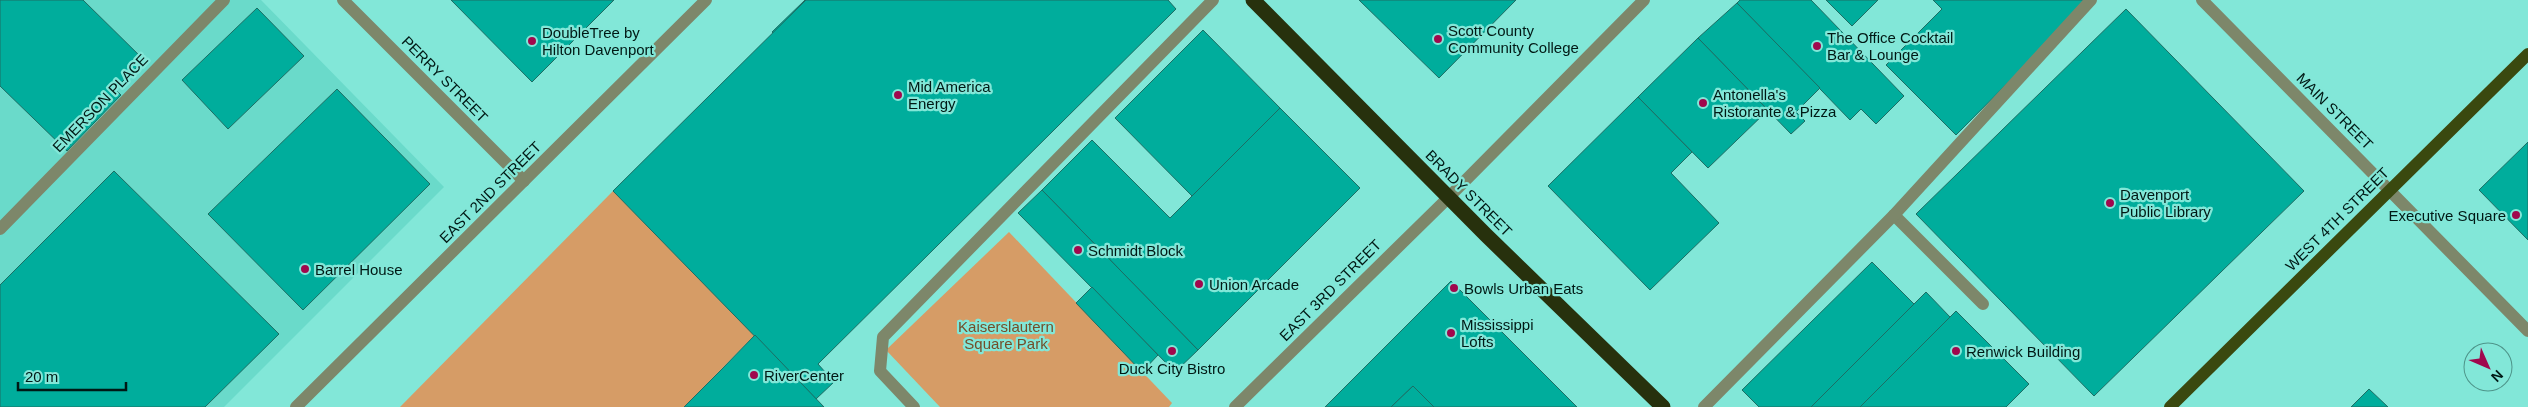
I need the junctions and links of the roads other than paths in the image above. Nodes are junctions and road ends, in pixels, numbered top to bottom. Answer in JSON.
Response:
{"nodes":[{"id":1,"x":224,"y":0,"type":"edge"},
{"id":2,"x":343,"y":0,"type":"edge"},
{"id":3,"x":706,"y":0,"type":"edge"},
{"id":4,"x":1213,"y":0,"type":"edge"},
{"id":5,"x":1253,"y":0,"type":"edge"},
{"id":6,"x":1644,"y":0,"type":"edge"},
{"id":7,"x":2091,"y":0,"type":"edge"},
{"id":8,"x":2202,"y":0,"type":"edge"},
{"id":9,"x":2528,"y":54,"type":"edge"},
{"id":10,"x":524,"y":181,"type":"junction"},
{"id":11,"x":2390,"y":190,"type":"junction"},
{"id":12,"x":1448,"y":197,"type":"junction"},
{"id":13,"x":1894,"y":215,"type":"junction"},
{"id":14,"x":0,"y":229,"type":"edge"},
{"id":15,"x":1983,"y":304,"type":"dead end"},
{"id":16,"x":2528,"y":331,"type":"edge"},
{"id":17,"x":296,"y":407,"type":"edge"},
{"id":18,"x":914,"y":407,"type":"edge"},
{"id":19,"x":1235,"y":407,"type":"edge"},
{"id":20,"x":1663,"y":407,"type":"edge"},
{"id":21,"x":1704,"y":407,"type":"edge"},
{"id":22,"x":2170,"y":407,"type":"edge"}],
"edges":[{"from":1,"to":14,"type":"street","name":"EMERSON PLACE"},
{"from":2,"to":10,"type":"street","name":"PERRY STREET"},
{"from":3,"to":10,"type":"street","name":"EAST 2ND STREET"},
{"from":4,"to":18,"type":"street"},
{"from":5,"to":12,"type":"highway","name":"BRADY STREET"},
{"from":6,"to":12,"type":"street","name":"EAST 3RD STREET"},
{"from":7,"to":13,"type":"street"},
{"from":8,"to":11,"type":"street","name":"MAIN STREET"},
{"from":9,"to":11,"type":"main road","name":"WEST 4TH STREET"},
{"from":10,"to":17,"type":"street","name":"EAST 2ND STREET"},
{"from":11,"to":16,"type":"street","name":"MAIN STREET"},
{"from":11,"to":22,"type":"main road","name":"WEST 4TH STREET"},
{"from":12,"to":19,"type":"street","name":"EAST 3RD STREET"},
{"from":12,"to":20,"type":"highway","name":"BRADY STREET"},
{"from":13,"to":15,"type":"street"},
{"from":13,"to":21,"type":"street"}]}
